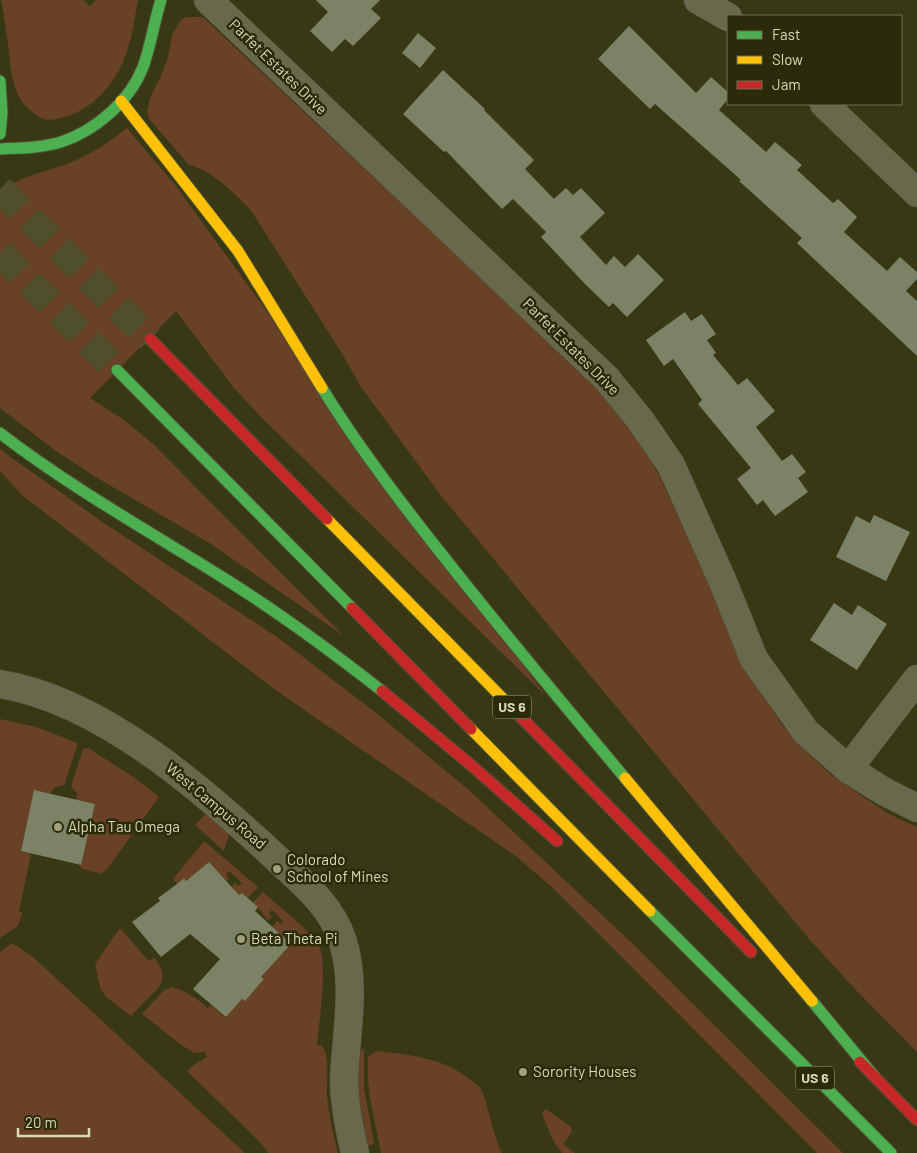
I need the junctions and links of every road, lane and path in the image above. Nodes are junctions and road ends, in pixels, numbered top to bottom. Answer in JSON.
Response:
{"nodes":[{"id":1,"x":161,"y":0,"type":"edge"},
{"id":2,"x":208,"y":0,"type":"edge"},
{"id":3,"x":698,"y":0,"type":"edge"},
{"id":4,"x":727,"y":17,"type":"edge"},
{"id":5,"x":0,"y":81,"type":"edge"},
{"id":6,"x":121,"y":101,"type":"junction"},
{"id":7,"x":825,"y":105,"type":"edge"},
{"id":8,"x":0,"y":134,"type":"edge"},
{"id":9,"x":0,"y":149,"type":"edge"},
{"id":10,"x":917,"y":192,"type":"edge"},
{"id":11,"x":150,"y":339,"type":"tunnel mouth"},
{"id":12,"x":117,"y":370,"type":"tunnel mouth"},
{"id":13,"x":0,"y":433,"type":"edge"},
{"id":14,"x":917,"y":678,"type":"edge"},
{"id":15,"x":0,"y":684,"type":"edge"},
{"id":16,"x":848,"y":769,"type":"junction"},
{"id":17,"x":917,"y":808,"type":"edge"},
{"id":18,"x":565,"y":847,"type":"dead end"},
{"id":19,"x":616,"y":892,"type":"dead end"},
{"id":20,"x":759,"y":960,"type":"dead end"},
{"id":21,"x":779,"y":980,"type":"dead end"},
{"id":22,"x":740,"y":1002,"type":"junction"},
{"id":23,"x":874,"y":1076,"type":"junction"},
{"id":24,"x":917,"y":1120,"type":"edge"},
{"id":25,"x":355,"y":1153,"type":"edge"},
{"id":26,"x":892,"y":1153,"type":"edge"}],
"edges":[{"from":1,"to":6,"type":"main road"},
{"from":2,"to":16,"type":"street","name":"Parfet Estates Drive"},
{"from":3,"to":4,"type":"street"},
{"from":5,"to":8,"type":"main road"},
{"from":6,"to":9,"type":"main road"},
{"from":6,"to":23,"type":"main road"},
{"from":7,"to":10,"type":"street"},
{"from":11,"to":20,"type":"main road","number":"US 6"},
{"from":12,"to":22,"type":"main road","number":"US 6"},
{"from":13,"to":18,"type":"main road"},
{"from":14,"to":16,"type":"street"},
{"from":15,"to":25,"type":"street","name":"West Campus Road"},
{"from":16,"to":17,"type":"street","name":"Parfet Estates Drive"},
{"from":19,"to":22,"type":"main road"},
{"from":21,"to":23,"type":"main road","number":"US 6"},
{"from":22,"to":26,"type":"main road","number":"US 6"},
{"from":23,"to":24,"type":"main road","number":"US 6"}]}
